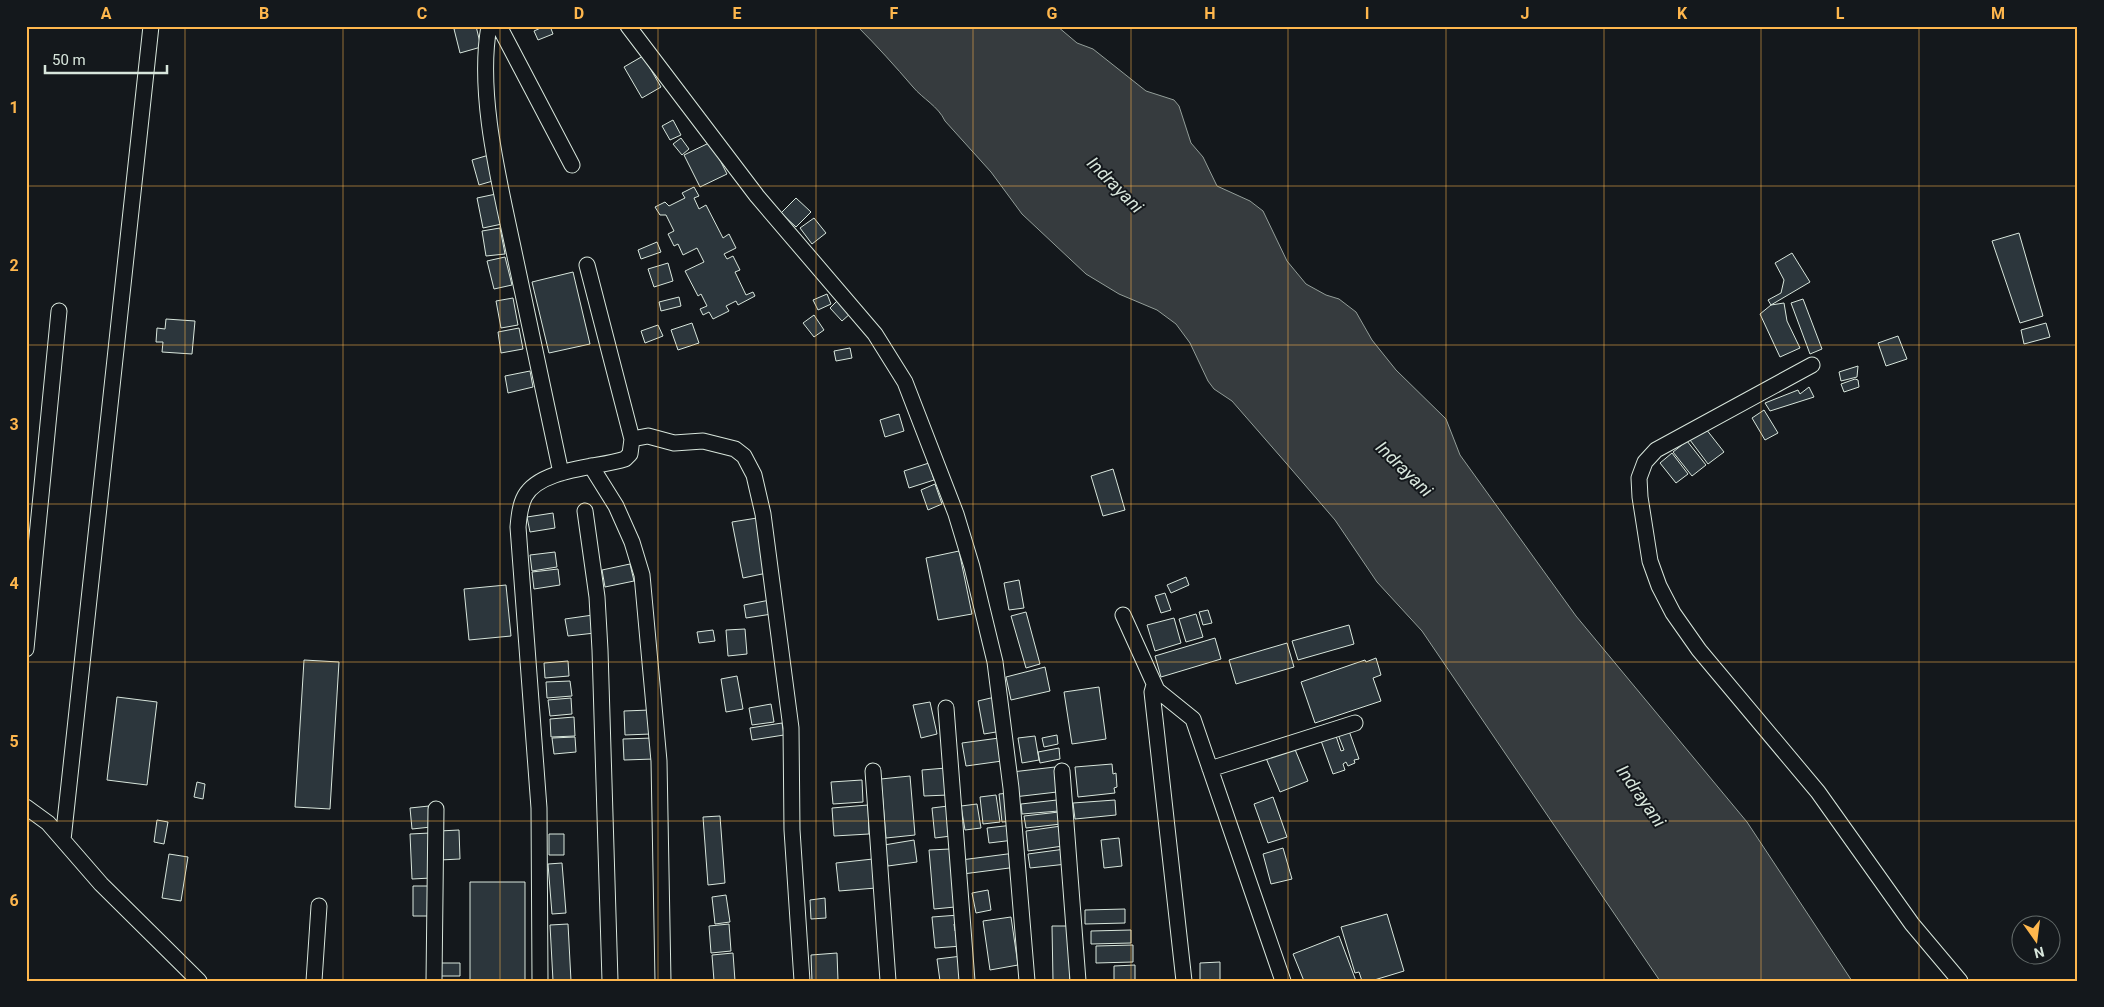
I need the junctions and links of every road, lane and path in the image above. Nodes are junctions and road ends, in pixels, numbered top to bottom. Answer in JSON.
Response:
{"nodes":[{"id":1,"x":151,"y":26,"type":"edge"},
{"id":2,"x":489,"y":26,"type":"edge"},
{"id":3,"x":500,"y":26,"type":"edge"},
{"id":4,"x":628,"y":26,"type":"edge"},
{"id":5,"x":572,"y":165,"type":"dead end"},
{"id":6,"x":587,"y":265,"type":"dead end"},
{"id":7,"x":59,"y":311,"type":"dead end"},
{"id":8,"x":1812,"y":364,"type":"dead end"},
{"id":9,"x":632,"y":439,"type":"junction"},
{"id":10,"x":590,"y":466,"type":"junction"},
{"id":11,"x":561,"y":473,"type":"junction"},
{"id":12,"x":585,"y":511,"type":"dead end"},
{"id":13,"x":1123,"y":615,"type":"dead end"},
{"id":14,"x":26,"y":650,"type":"edge"},
{"id":15,"x":1154,"y":685,"type":"junction"},
{"id":16,"x":946,"y":708,"type":"dead end"},
{"id":17,"x":1355,"y":724,"type":"dead end"},
{"id":18,"x":1210,"y":769,"type":"junction"},
{"id":19,"x":873,"y":770,"type":"dead end"},
{"id":20,"x":1062,"y":771,"type":"dead end"},
{"id":21,"x":26,"y":807,"type":"edge"},
{"id":22,"x":436,"y":809,"type":"dead end"},
{"id":23,"x":63,"y":840,"type":"junction"},
{"id":24,"x":319,"y":906,"type":"dead end"},
{"id":25,"x":200,"y":981,"type":"edge"},
{"id":26,"x":314,"y":981,"type":"edge"},
{"id":27,"x":434,"y":981,"type":"edge"},
{"id":28,"x":540,"y":981,"type":"edge"},
{"id":29,"x":610,"y":981,"type":"edge"},
{"id":30,"x":663,"y":981,"type":"edge"},
{"id":31,"x":802,"y":981,"type":"edge"},
{"id":32,"x":888,"y":981,"type":"edge"},
{"id":33,"x":967,"y":981,"type":"edge"},
{"id":34,"x":1026,"y":981,"type":"edge"},
{"id":35,"x":1078,"y":981,"type":"edge"},
{"id":36,"x":1184,"y":981,"type":"edge"},
{"id":37,"x":1283,"y":981,"type":"edge"},
{"id":38,"x":1960,"y":981,"type":"edge"}],
"edges":[{"from":1,"to":23,"type":"street"},
{"from":2,"to":11,"type":"street"},
{"from":3,"to":5,"type":"street"},
{"from":4,"to":34,"type":"street"},
{"from":6,"to":9,"type":"street"},
{"from":7,"to":14,"type":"street"},
{"from":8,"to":38,"type":"street"},
{"from":9,"to":10,"type":"street"},
{"from":9,"to":31,"type":"street"},
{"from":10,"to":11,"type":"street"},
{"from":10,"to":30,"type":"street"},
{"from":11,"to":28,"type":"street"},
{"from":12,"to":29,"type":"street"},
{"from":13,"to":15,"type":"street"},
{"from":15,"to":18,"type":"street"},
{"from":15,"to":36,"type":"street"},
{"from":16,"to":33,"type":"street"},
{"from":17,"to":18,"type":"street"},
{"from":18,"to":37,"type":"street"},
{"from":19,"to":32,"type":"street"},
{"from":20,"to":35,"type":"street"},
{"from":21,"to":23,"type":"street"},
{"from":22,"to":27,"type":"street"},
{"from":23,"to":25,"type":"street"},
{"from":24,"to":26,"type":"street"}]}
